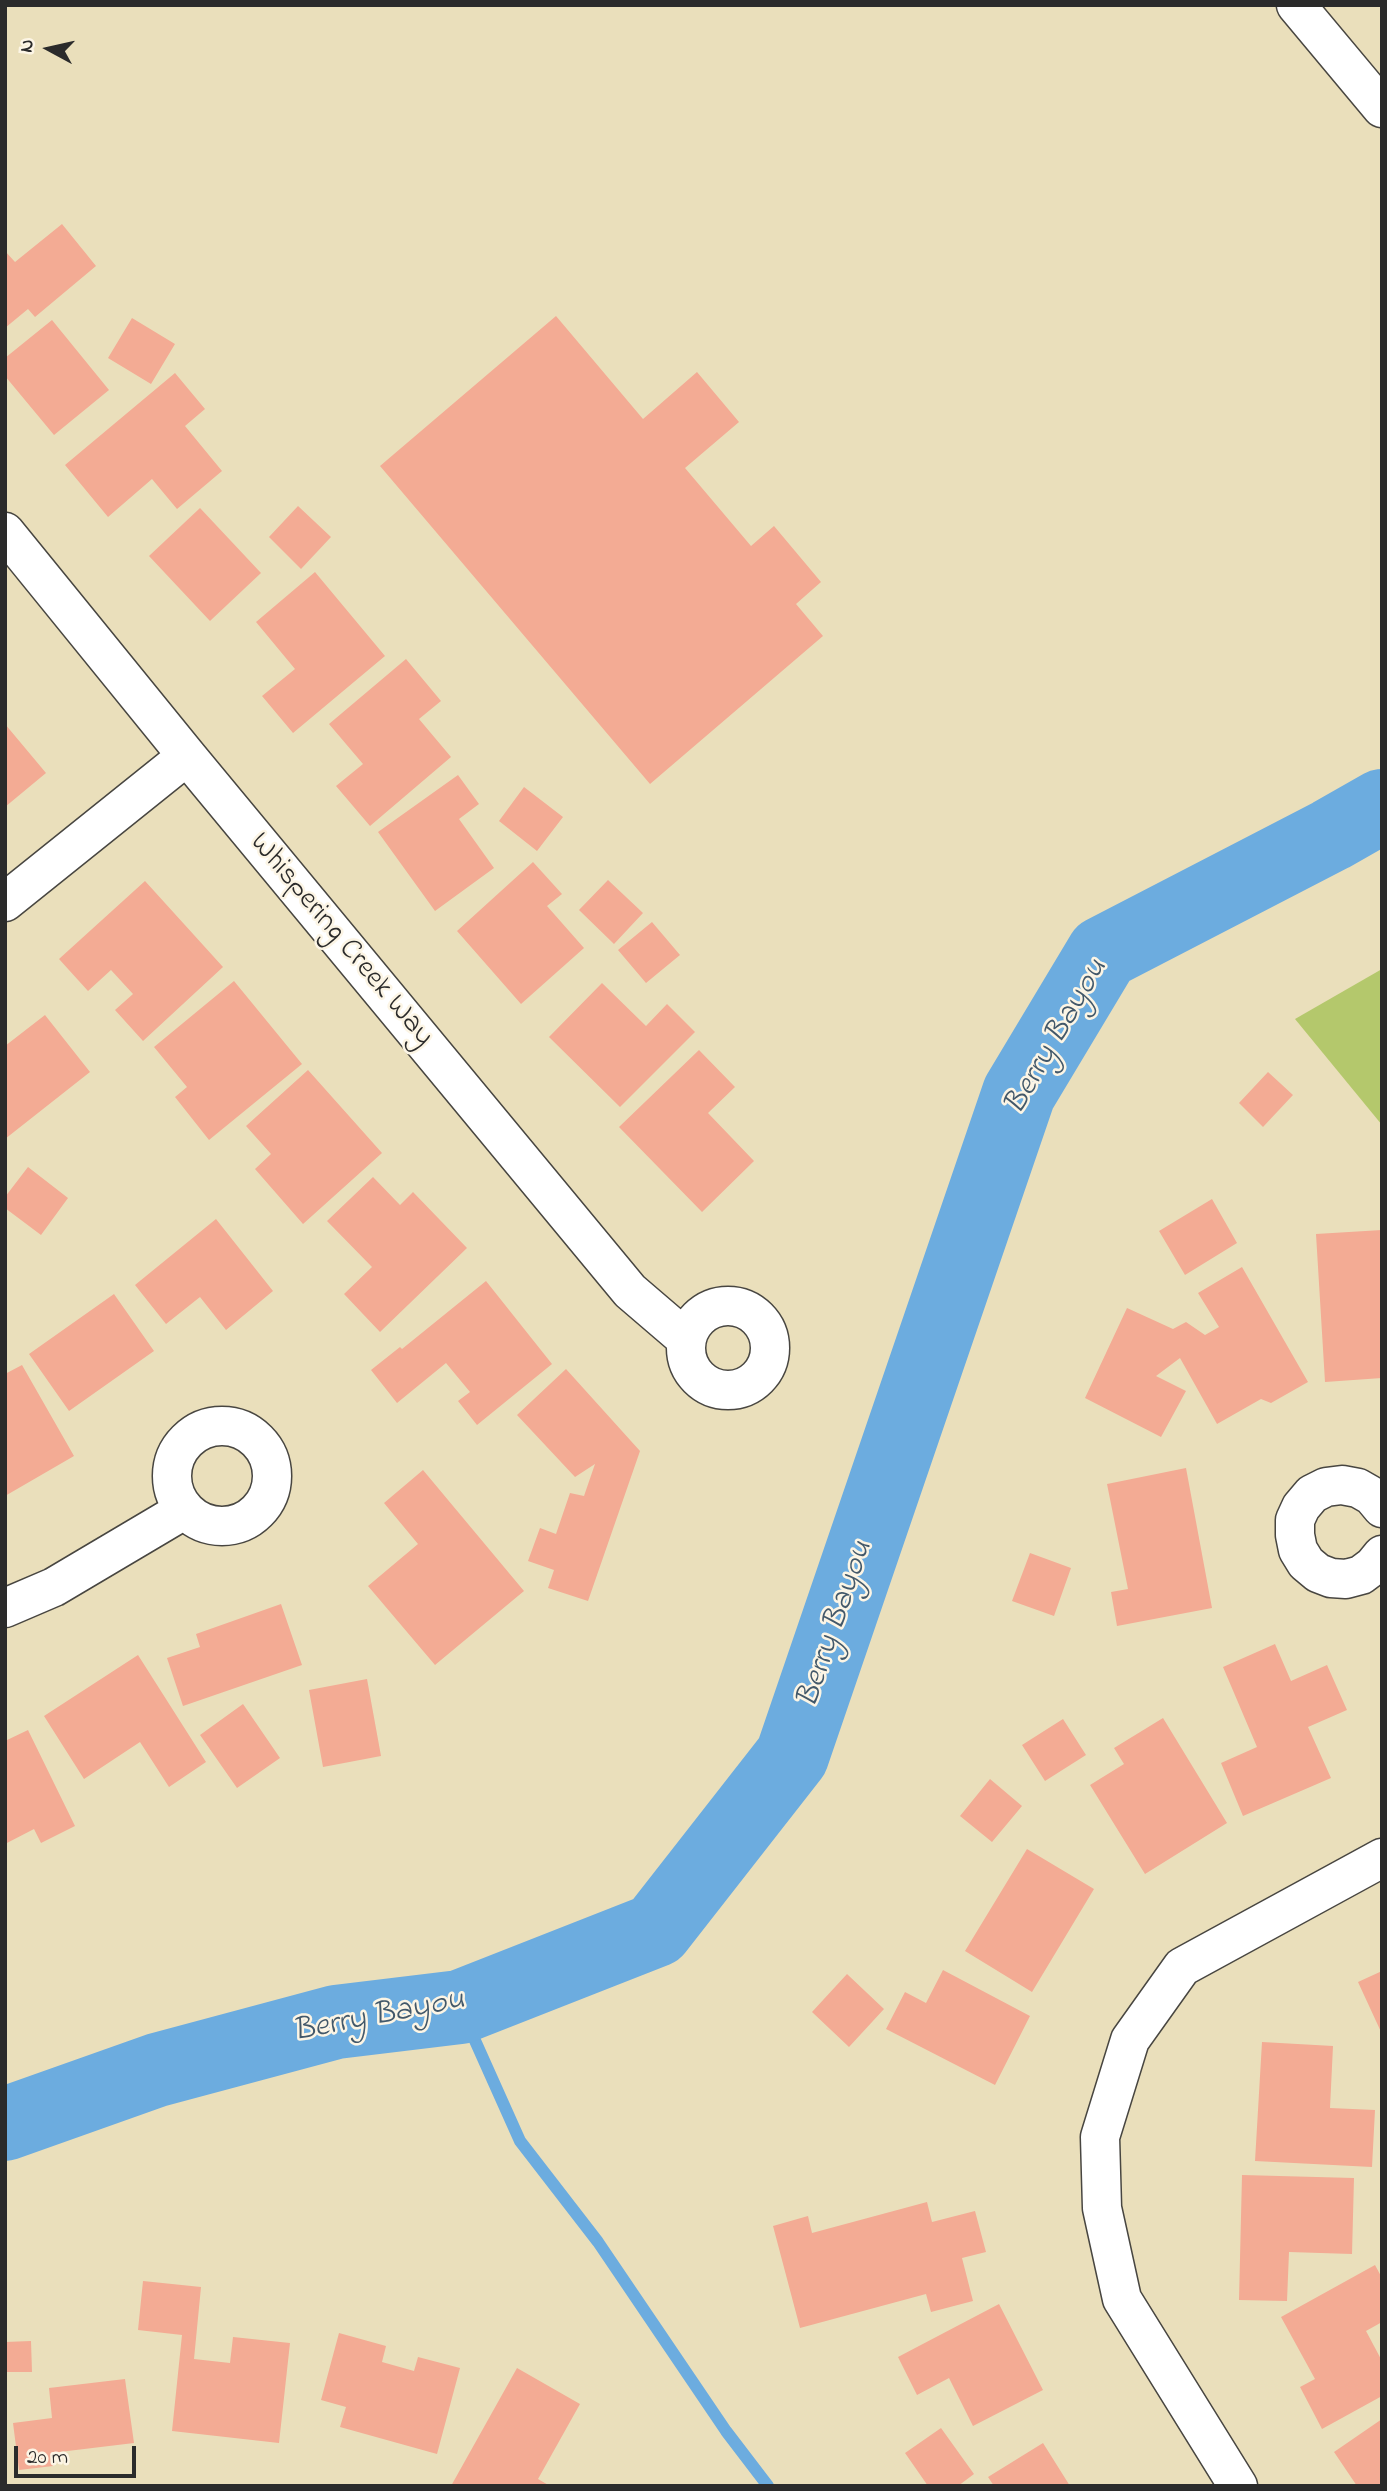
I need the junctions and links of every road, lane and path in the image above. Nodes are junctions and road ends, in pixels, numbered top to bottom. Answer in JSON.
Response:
{"nodes":[{"id":1,"x":1296,"y":5,"type":"edge"},
{"id":2,"x":1382,"y":108,"type":"edge"},
{"id":3,"x":5,"y":532,"type":"edge"},
{"id":4,"x":187,"y":756,"type":"junction"},
{"id":5,"x":5,"y":902,"type":"edge"},
{"id":6,"x":686,"y":1339,"type":"dead end"},
{"id":7,"x":1382,"y":1508,"type":"edge"},
{"id":8,"x":184,"y":1510,"type":"dead end"},
{"id":9,"x":1382,"y":1555,"type":"edge"},
{"id":10,"x":5,"y":1608,"type":"edge"},
{"id":11,"x":1382,"y":1858,"type":"edge"},
{"id":12,"x":1238,"y":2486,"type":"edge"}],
"edges":[{"from":1,"to":2,"type":"street"},
{"from":3,"to":4,"type":"street","name":"Whispering Creek Way"},
{"from":4,"to":5,"type":"street"},
{"from":4,"to":6,"type":"street","name":"Whispering Creek Way"},
{"from":7,"to":9,"type":"street"},
{"from":8,"to":10,"type":"street"},
{"from":11,"to":12,"type":"street"}]}
